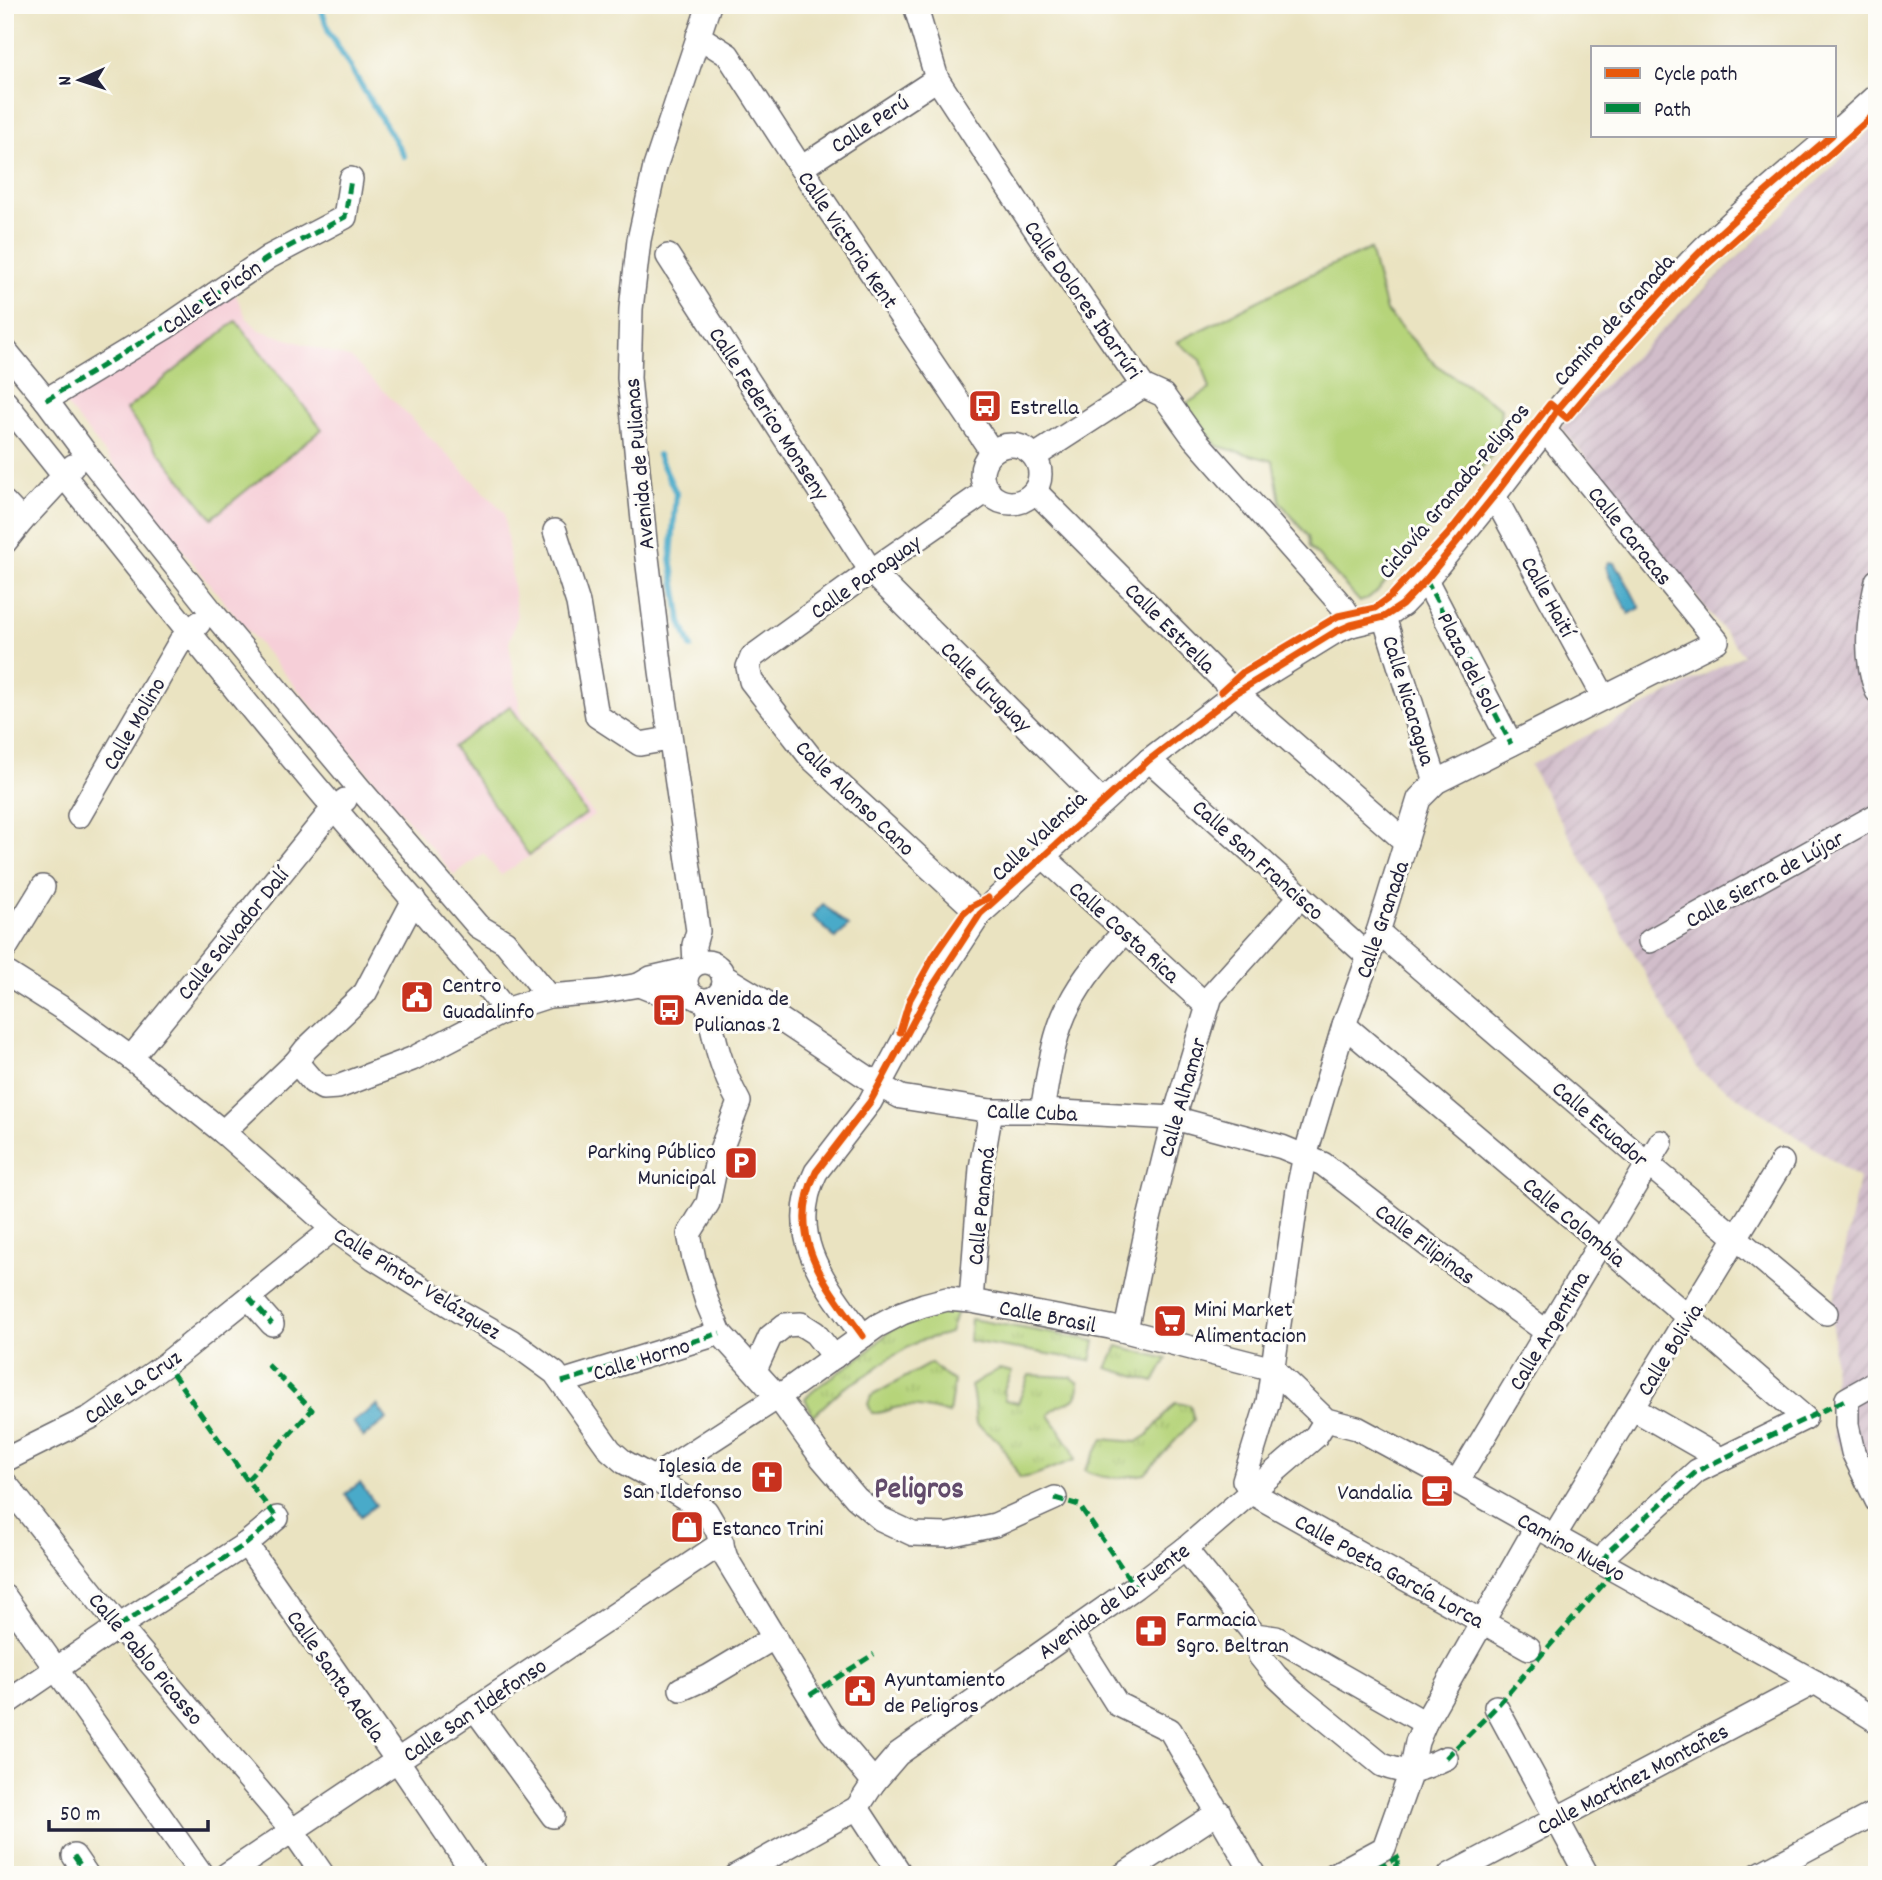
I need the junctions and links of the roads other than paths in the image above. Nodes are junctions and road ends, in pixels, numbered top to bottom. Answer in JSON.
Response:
{"nodes":[{"id":1,"x":709,"y":5,"type":"edge"},
{"id":2,"x":915,"y":5,"type":"edge"},
{"id":3,"x":698,"y":36,"type":"junction"},
{"id":4,"x":937,"y":79,"type":"junction"},
{"id":5,"x":1877,"y":95,"type":"edge"},
{"id":6,"x":1836,"y":131,"type":"edge"},
{"id":7,"x":1831,"y":136,"type":"edge"},
{"id":8,"x":801,"y":168,"type":"junction"},
{"id":9,"x":351,"y":179,"type":"dead end"},
{"id":10,"x":668,"y":256,"type":"dead end"},
{"id":11,"x":5,"y":350,"type":"edge"},
{"id":12,"x":1143,"y":386,"type":"junction"},
{"id":13,"x":46,"y":400,"type":"junction"},
{"id":14,"x":5,"y":402,"type":"edge"},
{"id":15,"x":1544,"y":431,"type":"junction"},
{"id":16,"x":992,"y":452,"type":"junction"},
{"id":17,"x":86,"y":454,"type":"junction"},
{"id":18,"x":1035,"y":456,"type":"junction"},
{"id":19,"x":64,"y":475,"type":"junction"},
{"id":20,"x":988,"y":490,"type":"junction"},
{"id":21,"x":1035,"y":491,"type":"junction"},
{"id":22,"x":1494,"y":496,"type":"junction"},
{"id":23,"x":5,"y":503,"type":"edge"},
{"id":24,"x":22,"y":521,"type":"junction"},
{"id":25,"x":555,"y":531,"type":"dead end"},
{"id":26,"x":5,"y":542,"type":"edge"},
{"id":27,"x":872,"y":571,"type":"junction"},
{"id":28,"x":1426,"y":580,"type":"junction"},
{"id":29,"x":1877,"y":581,"type":"edge"},
{"id":30,"x":212,"y":612,"type":"junction"},
{"id":31,"x":1384,"y":617,"type":"junction"},
{"id":32,"x":1351,"y":625,"type":"junction"},
{"id":33,"x":190,"y":632,"type":"junction"},
{"id":34,"x":1717,"y":641,"type":"joint"},
{"id":35,"x":748,"y":667,"type":"joint"},
{"id":36,"x":1874,"y":685,"type":"edge"},
{"id":37,"x":1236,"y":693,"type":"junction"},
{"id":38,"x":1604,"y":697,"type":"junction"},
{"id":39,"x":669,"y":739,"type":"junction"},
{"id":40,"x":1511,"y":744,"type":"junction"},
{"id":41,"x":1149,"y":760,"type":"junction"},
{"id":42,"x":1436,"y":782,"type":"junction"},
{"id":43,"x":359,"y":788,"type":"junction"},
{"id":44,"x":1102,"y":802,"type":"junction"},
{"id":45,"x":335,"y":809,"type":"junction"},
{"id":46,"x":1877,"y":815,"type":"edge"},
{"id":47,"x":79,"y":816,"type":"dead end"},
{"id":48,"x":1406,"y":842,"type":"junction"},
{"id":49,"x":1043,"y":856,"type":"junction"},
{"id":50,"x":43,"y":887,"type":"dead end"},
{"id":51,"x":1301,"y":897,"type":"junction"},
{"id":52,"x":414,"y":900,"type":"junction"},
{"id":53,"x":980,"y":914,"type":"junction"},
{"id":54,"x":1125,"y":931,"type":"junction"},
{"id":55,"x":1378,"y":932,"type":"junction"},
{"id":56,"x":1650,"y":942,"type":"dead end"},
{"id":57,"x":5,"y":948,"type":"edge"},
{"id":58,"x":1369,"y":957,"type":"junction"},
{"id":59,"x":706,"y":968,"type":"junction"},
{"id":60,"x":5,"y":972,"type":"edge"},
{"id":61,"x":639,"y":985,"type":"junction"},
{"id":62,"x":550,"y":996,"type":"junction"},
{"id":63,"x":704,"y":998,"type":"junction"},
{"id":64,"x":1207,"y":1006,"type":"junction"},
{"id":65,"x":506,"y":1010,"type":"junction"},
{"id":66,"x":778,"y":1018,"type":"junction"},
{"id":67,"x":1344,"y":1025,"type":"junction"},
{"id":68,"x":131,"y":1058,"type":"junction"},
{"id":69,"x":296,"y":1062,"type":"junction"},
{"id":70,"x":880,"y":1086,"type":"junction"},
{"id":71,"x":991,"y":1111,"type":"junction"},
{"id":72,"x":1042,"y":1111,"type":"junction"},
{"id":73,"x":1174,"y":1118,"type":"junction"},
{"id":74,"x":223,"y":1132,"type":"junction"},
{"id":75,"x":1661,"y":1142,"type":"dead end"},
{"id":76,"x":1305,"y":1156,"type":"junction"},
{"id":77,"x":1782,"y":1162,"type":"dead end"},
{"id":78,"x":1648,"y":1164,"type":"junction"},
{"id":79,"x":334,"y":1229,"type":"junction"},
{"id":80,"x":1737,"y":1237,"type":"junction"},
{"id":81,"x":1601,"y":1242,"type":"junction"},
{"id":82,"x":249,"y":1298,"type":"junction"},
{"id":83,"x":971,"y":1301,"type":"junction"},
{"id":84,"x":1826,"y":1312,"type":"dead end"},
{"id":85,"x":1688,"y":1318,"type":"junction"},
{"id":86,"x":272,"y":1324,"type":"dead end"},
{"id":87,"x":1126,"y":1330,"type":"junction"},
{"id":88,"x":1547,"y":1332,"type":"junction"},
{"id":89,"x":720,"y":1333,"type":"junction"},
{"id":90,"x":863,"y":1336,"type":"junction"},
{"id":91,"x":834,"y":1357,"type":"junction"},
{"id":92,"x":1272,"y":1369,"type":"junction"},
{"id":93,"x":755,"y":1370,"type":"junction"},
{"id":94,"x":562,"y":1382,"type":"junction"},
{"id":95,"x":1877,"y":1382,"type":"edge"},
{"id":96,"x":778,"y":1397,"type":"junction"},
{"id":97,"x":1632,"y":1408,"type":"junction"},
{"id":98,"x":1326,"y":1420,"type":"junction"},
{"id":99,"x":5,"y":1460,"type":"edge"},
{"id":100,"x":1721,"y":1460,"type":"junction"},
{"id":101,"x":653,"y":1478,"type":"junction"},
{"id":102,"x":1457,"y":1482,"type":"junction"},
{"id":103,"x":5,"y":1483,"type":"edge"},
{"id":104,"x":1252,"y":1493,"type":"junction"},
{"id":105,"x":1055,"y":1498,"type":"dead end"},
{"id":106,"x":1877,"y":1501,"type":"edge"},
{"id":107,"x":277,"y":1518,"type":"dead end"},
{"id":108,"x":1546,"y":1531,"type":"junction"},
{"id":109,"x":722,"y":1543,"type":"junction"},
{"id":110,"x":246,"y":1544,"type":"junction"},
{"id":111,"x":1185,"y":1549,"type":"junction"},
{"id":112,"x":1602,"y":1562,"type":"junction"},
{"id":113,"x":5,"y":1597,"type":"edge"},
{"id":114,"x":1483,"y":1623,"type":"junction"},
{"id":115,"x":119,"y":1626,"type":"junction"},
{"id":116,"x":1071,"y":1631,"type":"junction"},
{"id":117,"x":1255,"y":1635,"type":"junction"},
{"id":118,"x":775,"y":1637,"type":"junction"},
{"id":119,"x":1529,"y":1648,"type":"dead end"},
{"id":120,"x":56,"y":1669,"type":"junction"},
{"id":121,"x":1815,"y":1682,"type":"junction"},
{"id":122,"x":681,"y":1689,"type":"dead end"},
{"id":123,"x":5,"y":1704,"type":"edge"},
{"id":124,"x":1496,"y":1707,"type":"dead end"},
{"id":125,"x":475,"y":1709,"type":"junction"},
{"id":126,"x":1877,"y":1721,"type":"edge"},
{"id":127,"x":1424,"y":1723,"type":"junction"},
{"id":128,"x":1446,"y":1758,"type":"dead end"},
{"id":129,"x":397,"y":1760,"type":"junction"},
{"id":130,"x":1411,"y":1772,"type":"junction"},
{"id":131,"x":874,"y":1782,"type":"junction"},
{"id":132,"x":857,"y":1808,"type":"junction"},
{"id":133,"x":1219,"y":1812,"type":"junction"},
{"id":134,"x":1877,"y":1812,"type":"edge"},
{"id":135,"x":553,"y":1816,"type":"dead end"},
{"id":136,"x":1556,"y":1818,"type":"junction"},
{"id":137,"x":292,"y":1830,"type":"junction"},
{"id":138,"x":202,"y":1875,"type":"edge"},
{"id":139,"x":226,"y":1875,"type":"edge"},
{"id":140,"x":323,"y":1875,"type":"edge"},
{"id":141,"x":475,"y":1875,"type":"edge"},
{"id":142,"x":737,"y":1875,"type":"edge"},
{"id":143,"x":901,"y":1875,"type":"edge"},
{"id":144,"x":1123,"y":1875,"type":"edge"},
{"id":145,"x":1254,"y":1875,"type":"edge"},
{"id":146,"x":1334,"y":1875,"type":"edge"},
{"id":147,"x":1450,"y":1875,"type":"edge"},
{"id":148,"x":1587,"y":1875,"type":"edge"},
{"id":149,"x":1758,"y":1875,"type":"edge"}],
"edges":[{"from":1,"to":3,"type":"street","name":"Avenida de Pulianas"},
{"from":2,"to":4,"type":"street","name":"Calle Dolores Ibarrúri"},
{"from":3,"to":8,"type":"street","name":"Calle Victoria Kent"},
{"from":3,"to":39,"type":"street","name":"Avenida de Pulianas"},
{"from":4,"to":8,"type":"street","name":"Calle Perú"},
{"from":4,"to":12,"type":"street","name":"Calle Dolores Ibarrúri"},
{"from":5,"to":6,"type":"street","name":"Camino de Granada"},
{"from":7,"to":15,"type":"street","name":"Camino de Granada"},
{"from":8,"to":16,"type":"street","name":"Calle Victoria Kent"},
{"from":9,"to":13,"type":"street","name":"Calle El Picón"},
{"from":10,"to":27,"type":"street","name":"Calle Federico Monseny"},
{"from":11,"to":13,"type":"street"},
{"from":12,"to":18,"type":"street"},
{"from":12,"to":32,"type":"street","name":"Calle Dolores Ibarrúri"},
{"from":13,"to":17,"type":"street"},
{"from":14,"to":19,"type":"street"},
{"from":15,"to":22,"type":"street","name":"Camino de Granada"},
{"from":15,"to":34,"type":"street","name":"Calle Caracas"},
{"from":16,"to":18,"type":"street"},
{"from":16,"to":20,"type":"street"},
{"from":17,"to":19,"type":"street"},
{"from":17,"to":30,"type":"street"},
{"from":18,"to":21,"type":"street"},
{"from":19,"to":24,"type":"street"},
{"from":19,"to":33,"type":"street"},
{"from":20,"to":21,"type":"street"},
{"from":20,"to":27,"type":"street","name":"Calle Paraguay"},
{"from":21,"to":37,"type":"street","name":"Calle Estrella"},
{"from":22,"to":28,"type":"street","name":"Camino de Granada"},
{"from":22,"to":38,"type":"street","name":"Calle Haití"},
{"from":23,"to":24,"type":"street"},
{"from":24,"to":26,"type":"street"},
{"from":25,"to":39,"type":"street"},
{"from":27,"to":35,"type":"street","name":"Calle Paraguay"},
{"from":27,"to":44,"type":"street","name":"Calle Uruguay"},
{"from":28,"to":31,"type":"street","name":"Camino de Granada"},
{"from":28,"to":40,"type":"street","name":"Plaza del Sol"},
{"from":29,"to":36,"type":"street"},
{"from":30,"to":33,"type":"street","name":"Calle Molino"},
{"from":30,"to":43,"type":"street"},
{"from":31,"to":32,"type":"street","name":"Camino de Granada"},
{"from":31,"to":42,"type":"street","name":"Calle Nicaragua"},
{"from":32,"to":37,"type":"street","name":"Calle Valencia"},
{"from":33,"to":45,"type":"street"},
{"from":33,"to":47,"type":"street","name":"Calle Molino"},
{"from":34,"to":38,"type":"street","name":"Calle Granada"},
{"from":35,"to":53,"type":"street","name":"Calle Alonso Cano"},
{"from":37,"to":41,"type":"street","name":"Calle Valencia"},
{"from":37,"to":48,"type":"street","name":"Calle Estrella"},
{"from":38,"to":40,"type":"street","name":"Calle Granada"},
{"from":39,"to":59,"type":"street","name":"Avenida de Pulianas"},
{"from":40,"to":42,"type":"street","name":"Calle Granada"},
{"from":41,"to":44,"type":"street","name":"Calle Valencia"},
{"from":41,"to":51,"type":"street","name":"Calle San Francisco"},
{"from":42,"to":48,"type":"street","name":"Calle Granada"},
{"from":43,"to":45,"type":"street","name":"Calle Salvador Dalí"},
{"from":43,"to":62,"type":"street"},
{"from":44,"to":49,"type":"street","name":"Calle Valencia"},
{"from":45,"to":52,"type":"street"},
{"from":45,"to":68,"type":"street","name":"Calle Salvador Dalí"},
{"from":46,"to":56,"type":"street","name":"Calle Sierra de Lújar"},
{"from":48,"to":55,"type":"street","name":"Calle Granada"},
{"from":49,"to":53,"type":"street","name":"Calle Valencia"},
{"from":49,"to":54,"type":"street","name":"Calle Costa Rica"},
{"from":50,"to":57,"type":"street"},
{"from":51,"to":58,"type":"street","name":"Calle San Francisco"},
{"from":51,"to":64,"type":"street","name":"Calle Alhamar"},
{"from":52,"to":65,"type":"street"},
{"from":52,"to":69,"type":"street"},
{"from":53,"to":70,"type":"street","name":"Calle Valencia"},
{"from":54,"to":64,"type":"street","name":"Calle Costa Rica"},
{"from":54,"to":72,"type":"street"},
{"from":55,"to":58,"type":"street","name":"Calle Granada"},
{"from":55,"to":78,"type":"street","name":"Calle Ecuador"},
{"from":58,"to":67,"type":"street","name":"Calle Granada"},
{"from":59,"to":61,"type":"street"},
{"from":59,"to":63,"type":"street"},
{"from":59,"to":63,"type":"street"},
{"from":59,"to":66,"type":"street","name":"Calle Cuba"},
{"from":60,"to":68,"type":"street","name":"Calle Pintor Velázquez"},
{"from":61,"to":62,"type":"street"},
{"from":61,"to":63,"type":"street","name":"Calle Cuba"},
{"from":62,"to":65,"type":"street"},
{"from":63,"to":66,"type":"street","name":"Calle Cuba"},
{"from":63,"to":89,"type":"street"},
{"from":64,"to":73,"type":"street","name":"Calle Alhamar"},
{"from":65,"to":69,"type":"street"},
{"from":66,"to":70,"type":"street","name":"Calle Cuba"},
{"from":67,"to":76,"type":"street","name":"Calle Granada"},
{"from":67,"to":81,"type":"street","name":"Calle Colombia"},
{"from":68,"to":74,"type":"street","name":"Calle Pintor Velázquez"},
{"from":69,"to":74,"type":"street"},
{"from":70,"to":71,"type":"street","name":"Calle Cuba"},
{"from":70,"to":90,"type":"street","name":"Calle Valencia"},
{"from":71,"to":72,"type":"street","name":"Calle Cuba"},
{"from":71,"to":83,"type":"street","name":"Calle Panamá"},
{"from":72,"to":73,"type":"street","name":"Calle Cuba"},
{"from":73,"to":76,"type":"street","name":"Calle Cuba"},
{"from":73,"to":87,"type":"street","name":"Calle Alhamar"},
{"from":74,"to":79,"type":"street","name":"Calle Pintor Velázquez"},
{"from":75,"to":78,"type":"street","name":"Calle Argentina"},
{"from":76,"to":88,"type":"street","name":"Calle Filipinas"},
{"from":76,"to":92,"type":"street","name":"Calle Granada"},
{"from":77,"to":80,"type":"street","name":"Calle Bolivia"},
{"from":78,"to":80,"type":"street","name":"Calle Ecuador"},
{"from":78,"to":81,"type":"street","name":"Calle Argentina"},
{"from":79,"to":82,"type":"street","name":"Calle La Cruz"},
{"from":79,"to":94,"type":"street","name":"Calle Pintor Velázquez"},
{"from":80,"to":84,"type":"street","name":"Calle Ecuador"},
{"from":80,"to":85,"type":"street","name":"Calle Bolivia"},
{"from":81,"to":85,"type":"street","name":"Calle Colombia"},
{"from":81,"to":88,"type":"street","name":"Calle Argentina"},
{"from":82,"to":86,"type":"street"},
{"from":82,"to":99,"type":"street","name":"Calle La Cruz"},
{"from":83,"to":87,"type":"street","name":"Calle Brasil"},
{"from":83,"to":90,"type":"street","name":"Calle Brasil"},
{"from":85,"to":97,"type":"street","name":"Calle Bolivia"},
{"from":85,"to":100,"type":"street","name":"Calle Colombia"},
{"from":87,"to":92,"type":"street","name":"Calle Brasil"},
{"from":88,"to":102,"type":"street","name":"Calle Argentina"},
{"from":89,"to":93,"type":"street"},
{"from":89,"to":94,"type":"street","name":"Calle Horno"},
{"from":90,"to":91,"type":"street","name":"Calle Brasil"},
{"from":91,"to":93,"type":"street"},
{"from":91,"to":96,"type":"street","name":"Calle Brasil"},
{"from":92,"to":98,"type":"street","name":"Camino Nuevo"},
{"from":92,"to":104,"type":"street"},
{"from":93,"to":96,"type":"street"},
{"from":94,"to":101,"type":"street","name":"Calle Pintor Velázquez"},
{"from":95,"to":106,"type":"street"},
{"from":96,"to":101,"type":"street"},
{"from":96,"to":105,"type":"street"},
{"from":97,"to":100,"type":"street"},
{"from":97,"to":108,"type":"street","name":"Calle Bolivia"},
{"from":98,"to":102,"type":"street","name":"Camino Nuevo"},
{"from":98,"to":104,"type":"street","name":"Avenida de la Fuente"},
{"from":100,"to":112,"type":"street"},
{"from":101,"to":109,"type":"street","name":"Calle Pintor Velázquez"},
{"from":102,"to":108,"type":"street","name":"Camino Nuevo"},
{"from":103,"to":115,"type":"street","name":"Calle Pablo Picasso"},
{"from":104,"to":111,"type":"street","name":"Avenida de la Fuente"},
{"from":104,"to":114,"type":"street","name":"Calle Poeta García Lorca"},
{"from":107,"to":110,"type":"street"},
{"from":108,"to":112,"type":"street","name":"Camino Nuevo"},
{"from":108,"to":114,"type":"street","name":"Calle Bolivia"},
{"from":109,"to":118,"type":"street","name":"Calle Pintor Velázquez"},
{"from":109,"to":125,"type":"street","name":"Calle San Ildefonso"},
{"from":110,"to":115,"type":"street"},
{"from":110,"to":129,"type":"street","name":"Calle Santa Adela"},
{"from":111,"to":116,"type":"street","name":"Avenida de la Fuente"},
{"from":111,"to":117,"type":"street"},
{"from":112,"to":121,"type":"street","name":"Camino Nuevo"},
{"from":113,"to":120,"type":"street"},
{"from":114,"to":119,"type":"street","name":"Calle Poeta García Lorca"},
{"from":114,"to":127,"type":"street","name":"Calle Bolivia"},
{"from":115,"to":120,"type":"street"},
{"from":115,"to":137,"type":"street","name":"Calle Pablo Picasso"},
{"from":116,"to":131,"type":"street","name":"Avenida de la Fuente"},
{"from":116,"to":133,"type":"street"},
{"from":117,"to":127,"type":"street"},
{"from":117,"to":130,"type":"street"},
{"from":118,"to":122,"type":"street"},
{"from":118,"to":131,"type":"street","name":"Calle Pintor Velázquez"},
{"from":120,"to":123,"type":"street"},
{"from":120,"to":138,"type":"street"},
{"from":121,"to":126,"type":"street","name":"Camino Nuevo"},
{"from":121,"to":136,"type":"street","name":"Calle Martínez Montañes"},
{"from":124,"to":136,"type":"street"},
{"from":125,"to":129,"type":"street","name":"Calle San Ildefonso"},
{"from":125,"to":135,"type":"street"},
{"from":127,"to":130,"type":"street","name":"Calle Bolivia"},
{"from":128,"to":130,"type":"street"},
{"from":129,"to":137,"type":"street","name":"Calle San Ildefonso"},
{"from":129,"to":141,"type":"street","name":"Calle Santa Adela"},
{"from":130,"to":146,"type":"street","name":"Calle Bolivia"},
{"from":131,"to":132,"type":"street","name":"Avenida de la Fuente"},
{"from":132,"to":142,"type":"street","name":"Avenida de la Fuente"},
{"from":132,"to":143,"type":"street"},
{"from":133,"to":144,"type":"street"},
{"from":133,"to":145,"type":"street"},
{"from":134,"to":149,"type":"street"},
{"from":136,"to":147,"type":"street","name":"Calle Martínez Montañes"},
{"from":136,"to":148,"type":"street"},
{"from":137,"to":139,"type":"street","name":"Calle San Ildefonso"},
{"from":137,"to":140,"type":"street","name":"Calle Pablo Picasso"}]}
